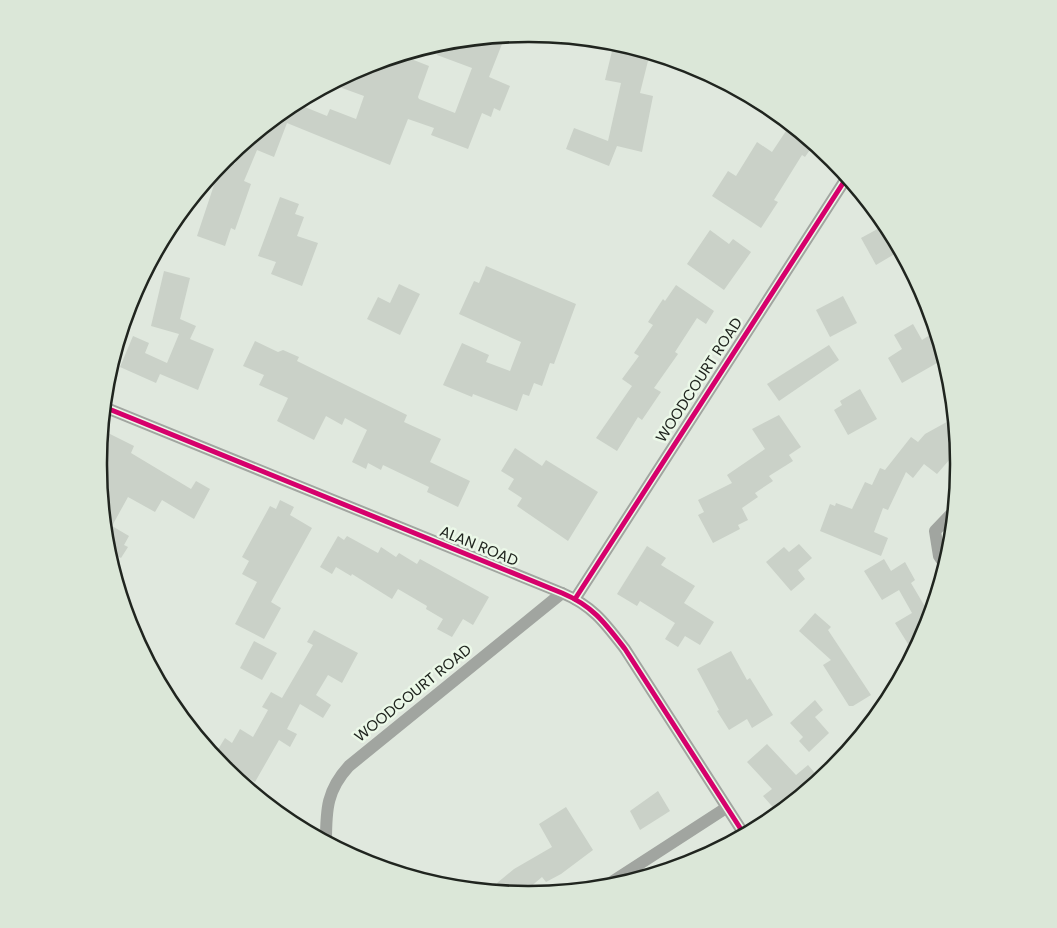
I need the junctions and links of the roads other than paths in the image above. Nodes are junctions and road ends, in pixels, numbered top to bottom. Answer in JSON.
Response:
{"nodes":[{"id":1,"x":843,"y":184,"type":"edge"},
{"id":2,"x":111,"y":410,"type":"edge"},
{"id":3,"x":946,"y":519,"type":"edge"},
{"id":4,"x":940,"y":557,"type":"edge"},
{"id":5,"x":562,"y":593,"type":"junction"},
{"id":6,"x":575,"y":599,"type":"junction"},
{"id":7,"x":726,"y":808,"type":"junction"},
{"id":8,"x":740,"y":828,"type":"edge"},
{"id":9,"x":326,"y":834,"type":"edge"},
{"id":10,"x":624,"y":874,"type":"edge"}],
"edges":[{"from":1,"to":6,"type":"street","name":"WOODCOURT ROAD"},
{"from":2,"to":5,"type":"street","name":"ALAN ROAD"},
{"from":3,"to":4,"type":"street"},
{"from":5,"to":6,"type":"street","name":"ALAN ROAD"},
{"from":5,"to":9,"type":"street","name":"WOODCOURT ROAD"},
{"from":6,"to":7,"type":"street","name":"ALAN ROAD"},
{"from":7,"to":8,"type":"street","name":"ALAN ROAD"},
{"from":7,"to":10,"type":"street"}]}
